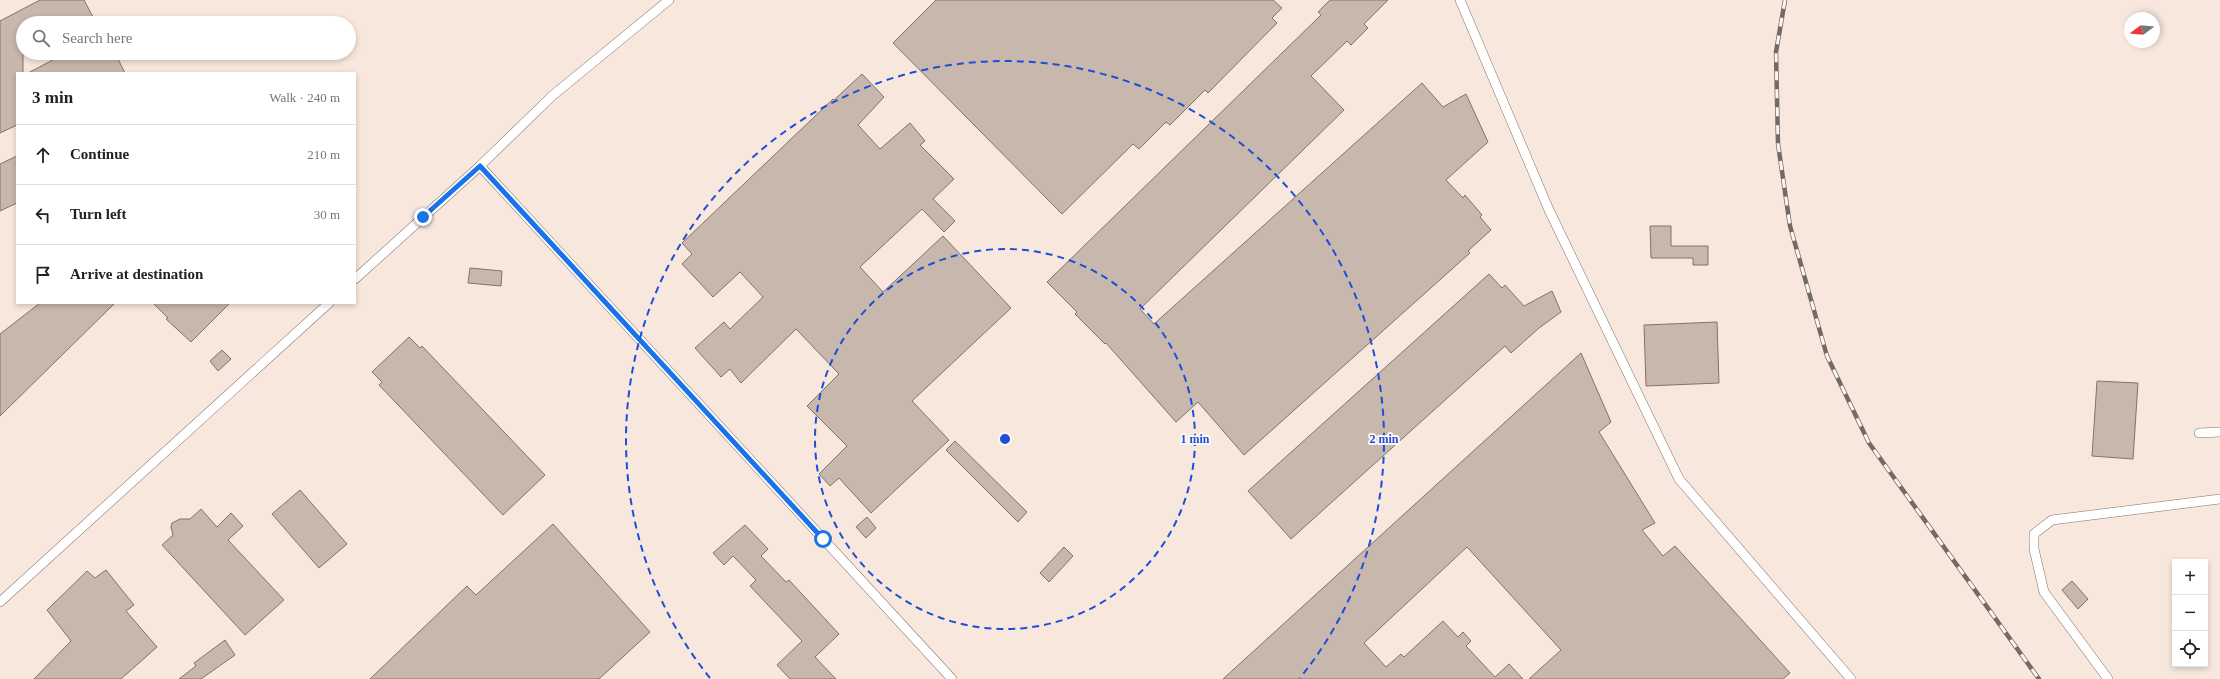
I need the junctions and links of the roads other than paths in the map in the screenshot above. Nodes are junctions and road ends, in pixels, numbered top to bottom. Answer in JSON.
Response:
{"nodes":[{"id":1,"x":669,"y":0,"type":"edge"},
{"id":2,"x":1460,"y":0,"type":"edge"},
{"id":3,"x":480,"y":166,"type":"junction"},
{"id":4,"x":356,"y":278,"type":"edge"},
{"id":5,"x":328,"y":304,"type":"edge"},
{"id":6,"x":2220,"y":432,"type":"edge"},
{"id":7,"x":2200,"y":433,"type":"dead end"},
{"id":8,"x":2220,"y":498,"type":"edge"},
{"id":9,"x":0,"y":602,"type":"edge"},
{"id":10,"x":952,"y":679,"type":"edge"},
{"id":11,"x":1851,"y":679,"type":"edge"},
{"id":12,"x":2108,"y":679,"type":"edge"}],
"edges":[{"from":1,"to":3,"type":"lane"},
{"from":2,"to":11,"type":"lane"},
{"from":3,"to":4,"type":"lane"},
{"from":3,"to":10,"type":"lane"},
{"from":5,"to":9,"type":"lane"},
{"from":6,"to":7,"type":"lane"},
{"from":8,"to":12,"type":"lane"}]}
